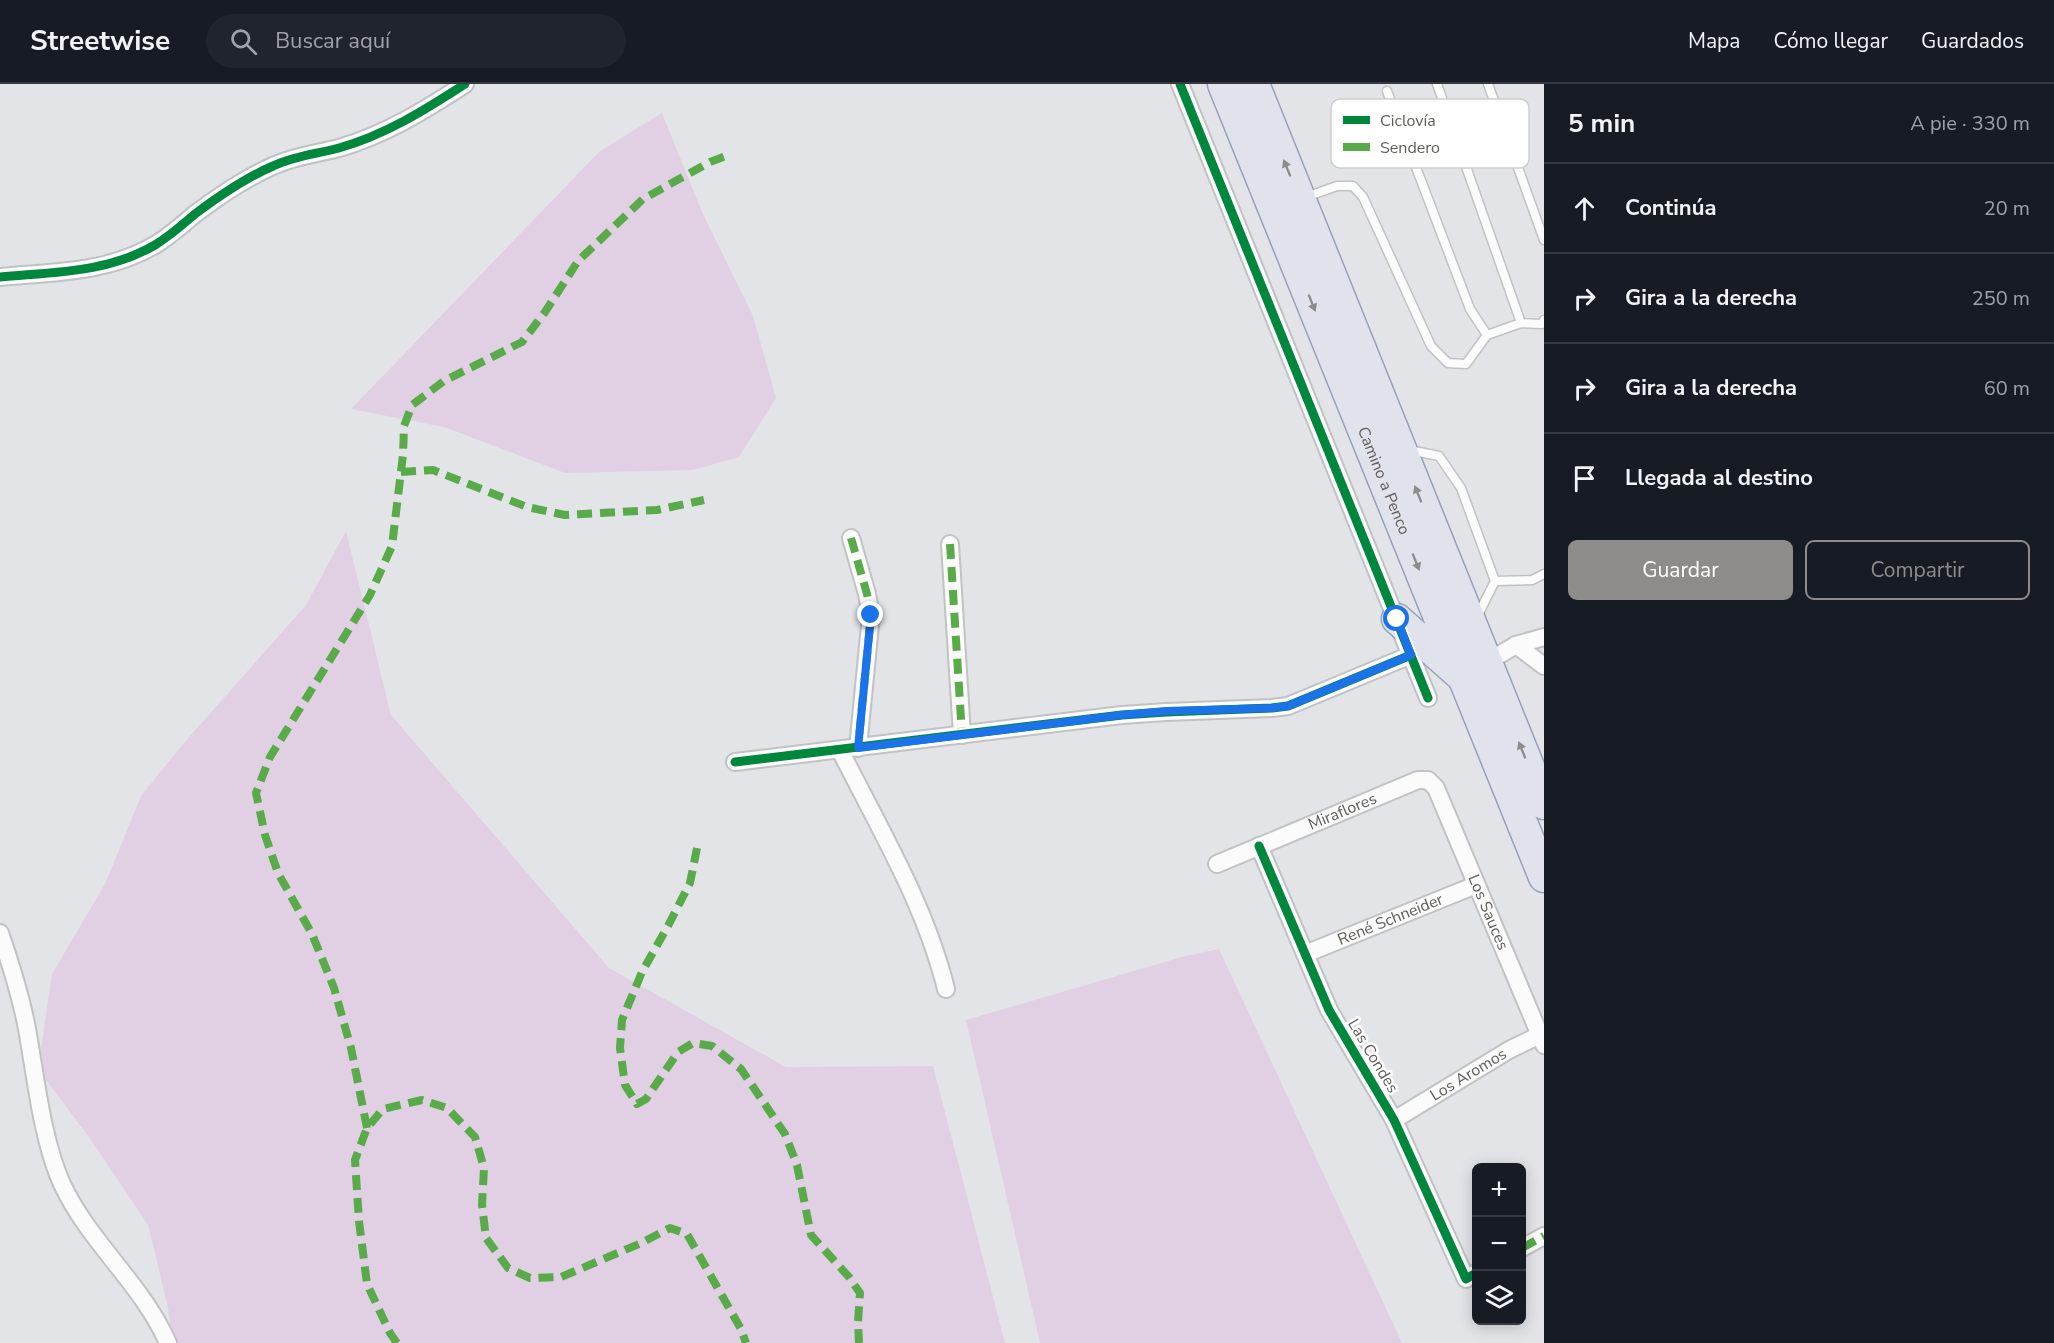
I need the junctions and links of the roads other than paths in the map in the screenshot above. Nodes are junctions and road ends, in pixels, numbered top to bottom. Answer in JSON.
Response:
{"nodes":[{"id":1,"x":465,"y":84,"type":"edge"},
{"id":2,"x":1180,"y":84,"type":"edge"},
{"id":3,"x":1223,"y":84,"type":"edge"},
{"id":4,"x":1254,"y":84,"type":"edge"},
{"id":5,"x":1437,"y":84,"type":"edge"},
{"id":6,"x":1488,"y":84,"type":"edge"},
{"id":7,"x":1387,"y":91,"type":"dead end"},
{"id":8,"x":1390,"y":99,"type":"edge"},
{"id":9,"x":1442,"y":99,"type":"edge"},
{"id":10,"x":1493,"y":99,"type":"edge"},
{"id":11,"x":1416,"y":168,"type":"edge"},
{"id":12,"x":1467,"y":168,"type":"edge"},
{"id":13,"x":1518,"y":168,"type":"edge"},
{"id":14,"x":1300,"y":199,"type":"junction"},
{"id":15,"x":1544,"y":240,"type":"edge"},
{"id":16,"x":0,"y":277,"type":"edge"},
{"id":17,"x":1544,"y":320,"type":"edge"},
{"id":18,"x":1521,"y":323,"type":"junction"},
{"id":19,"x":1487,"y":335,"type":"junction"},
{"id":20,"x":1400,"y":449,"type":"junction"},
{"id":21,"x":851,"y":538,"type":"dead end"},
{"id":22,"x":950,"y":544,"type":"dead end"},
{"id":23,"x":1544,"y":574,"type":"edge"},
{"id":24,"x":1495,"y":581,"type":"junction"},
{"id":25,"x":1397,"y":619,"type":"junction"},
{"id":26,"x":1472,"y":626,"type":"junction"},
{"id":27,"x":1544,"y":637,"type":"edge"},
{"id":28,"x":1516,"y":645,"type":"junction"},
{"id":29,"x":1411,"y":655,"type":"junction"},
{"id":30,"x":1544,"y":666,"type":"edge"},
{"id":31,"x":1475,"y":670,"type":"junction"},
{"id":32,"x":1428,"y":698,"type":"dead end"},
{"id":33,"x":962,"y":735,"type":"junction"},
{"id":34,"x":858,"y":748,"type":"junction"},
{"id":35,"x":840,"y":750,"type":"junction"},
{"id":36,"x":735,"y":762,"type":"dead end"},
{"id":37,"x":1428,"y":780,"type":"joint"},
{"id":38,"x":1544,"y":804,"type":"edge"},
{"id":39,"x":1259,"y":846,"type":"junction"},
{"id":40,"x":1217,"y":864,"type":"dead end"},
{"id":41,"x":1544,"y":877,"type":"edge"},
{"id":42,"x":1476,"y":885,"type":"junction"},
{"id":43,"x":0,"y":933,"type":"edge"},
{"id":44,"x":1305,"y":954,"type":"junction"},
{"id":45,"x":946,"y":989,"type":"dead end"},
{"id":46,"x":1542,"y":1038,"type":"edge"},
{"id":47,"x":1394,"y":1120,"type":"junction"},
{"id":48,"x":1544,"y":1236,"type":"edge"},
{"id":49,"x":1526,"y":1245,"type":"edge"},
{"id":50,"x":1471,"y":1276,"type":"edge"},
{"id":51,"x":168,"y":1343,"type":"edge"}],
"edges":[{"from":1,"to":16,"type":"street"},
{"from":2,"to":25,"type":"street"},
{"from":3,"to":31,"type":"highway","name":"Camino a Penco","one_way":true},
{"from":14,"to":4,"type":"highway","name":"Camino a Penco","one_way":true},
{"from":5,"to":9,"type":"lane"},
{"from":6,"to":10,"type":"lane"},
{"from":7,"to":8,"type":"lane"},
{"from":11,"to":19,"type":"lane"},
{"from":12,"to":18,"type":"lane"},
{"from":13,"to":15,"type":"lane"},
{"from":14,"to":19,"type":"lane"},
{"from":14,"to":20,"type":"highway","name":"Camino a Penco"},
{"from":17,"to":18,"type":"lane"},
{"from":18,"to":19,"type":"lane"},
{"from":20,"to":24,"type":"lane"},
{"from":26,"to":20,"type":"highway","name":"Camino a Penco","one_way":true},
{"from":21,"to":34,"type":"street"},
{"from":22,"to":33,"type":"street"},
{"from":23,"to":24,"type":"lane"},
{"from":24,"to":26,"type":"lane"},
{"from":25,"to":29,"type":"street"},
{"from":25,"to":31,"type":"highway"},
{"from":26,"to":31,"type":"highway","name":"Camino a Penco"},
{"from":27,"to":28,"type":"street"},
{"from":28,"to":30,"type":"street"},
{"from":28,"to":31,"type":"street"},
{"from":29,"to":32,"type":"street"},
{"from":29,"to":33,"type":"street"},
{"from":38,"to":31,"type":"highway","name":"Camino a Penco","one_way":true},
{"from":31,"to":41,"type":"highway","name":"Camino a Penco"},
{"from":33,"to":34,"type":"street"},
{"from":34,"to":35,"type":"street"},
{"from":35,"to":36,"type":"street"},
{"from":35,"to":45,"type":"street"},
{"from":37,"to":39,"type":"street","name":"Miraflores"},
{"from":37,"to":42,"type":"street","name":"Los Sauces"},
{"from":39,"to":40,"type":"street","name":"Miraflores"},
{"from":39,"to":44,"type":"street","name":"Las Condes"},
{"from":42,"to":44,"type":"street","name":"René Schneider"},
{"from":42,"to":46,"type":"street","name":"Los Sauces"},
{"from":43,"to":51,"type":"street"},
{"from":44,"to":47,"type":"street","name":"Las Condes"},
{"from":46,"to":47,"type":"street","name":"Los Aromos"},
{"from":47,"to":50,"type":"street","name":"Las Condes"},
{"from":48,"to":49,"type":"street"}]}
